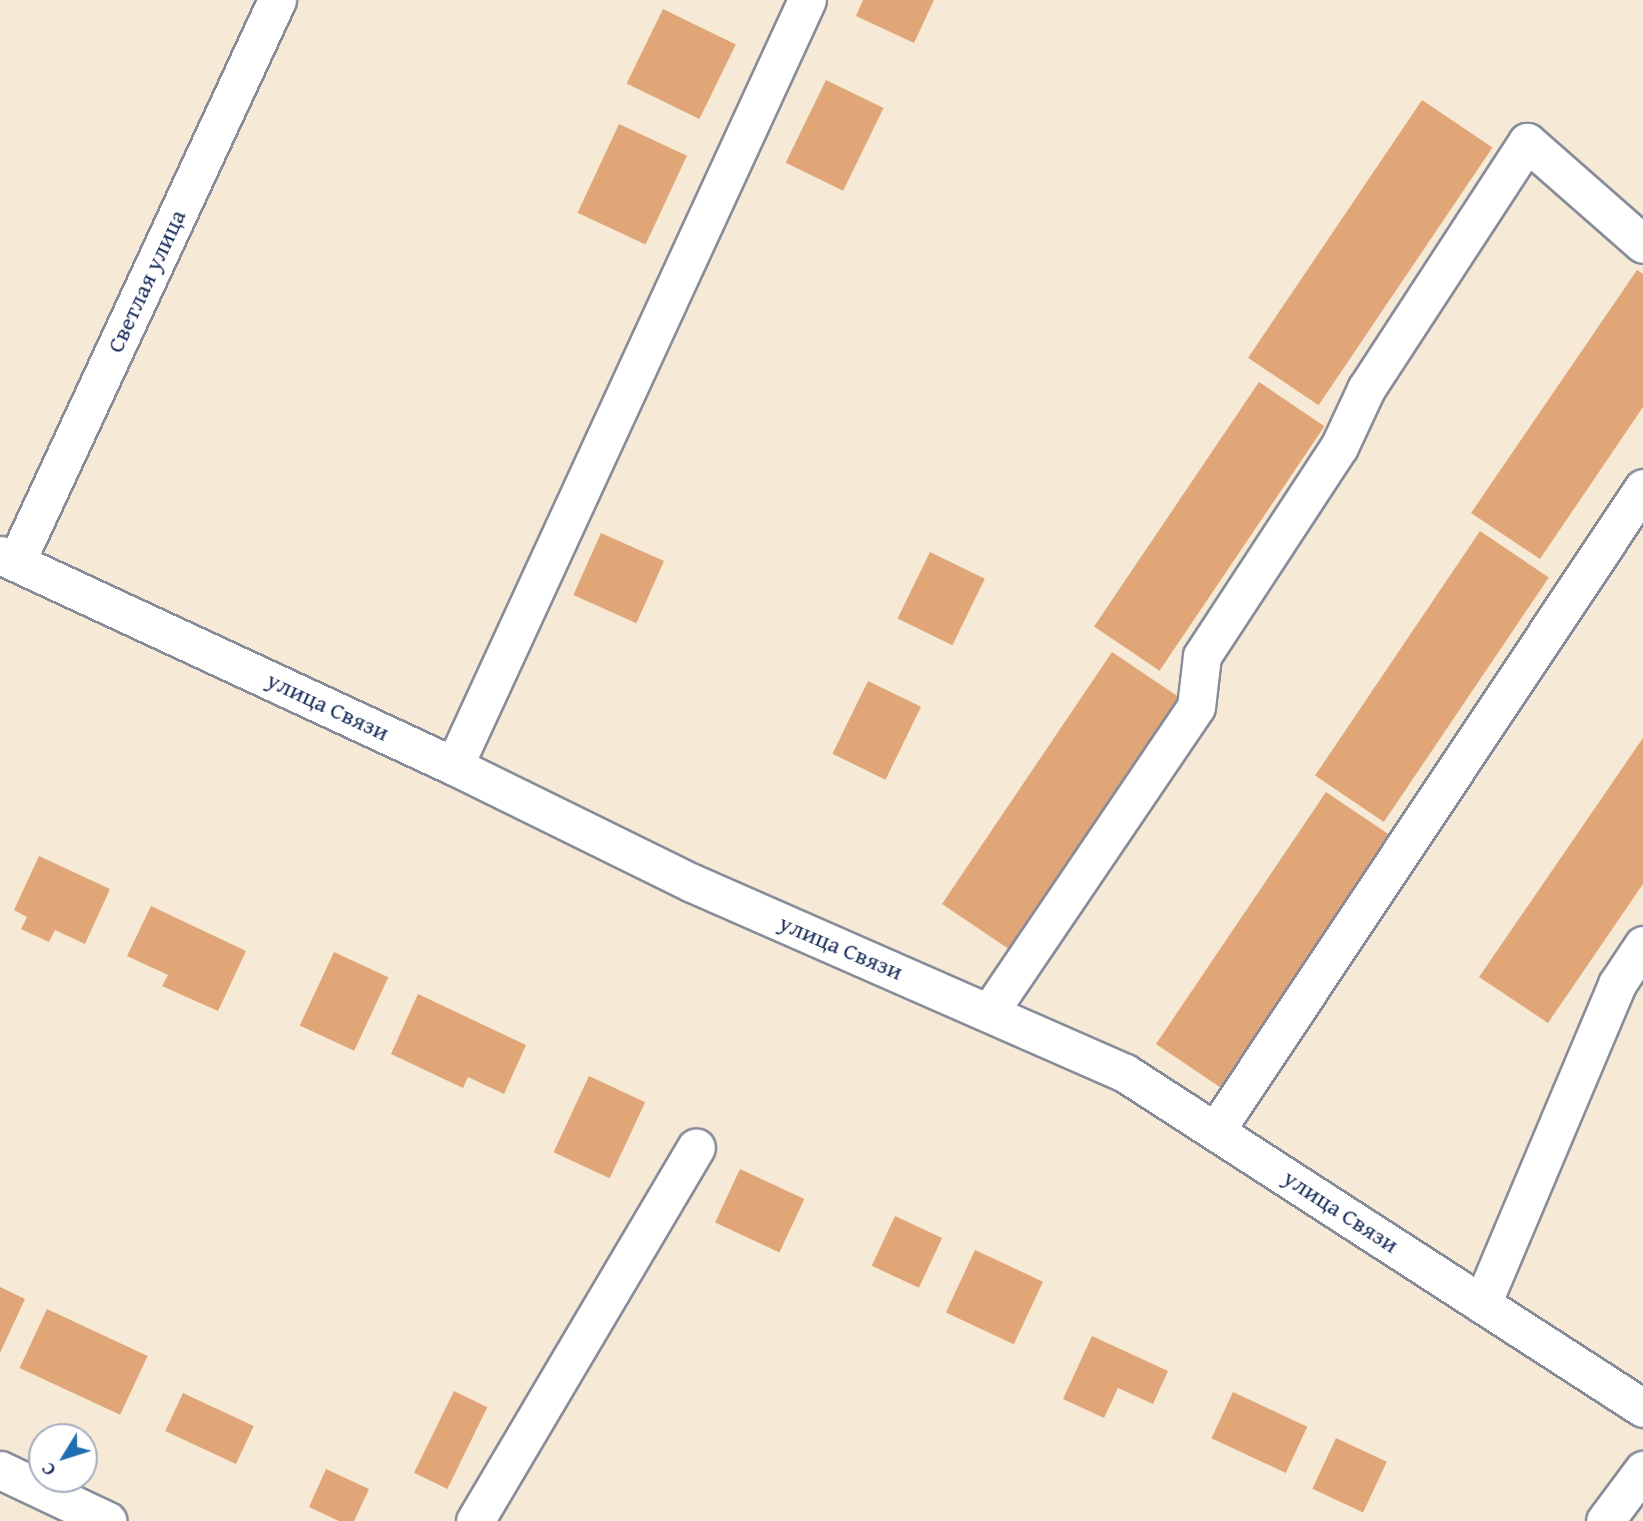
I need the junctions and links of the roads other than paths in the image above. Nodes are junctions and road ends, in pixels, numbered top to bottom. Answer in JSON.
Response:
{"nodes":[{"id":1,"x":277,"y":0,"type":"edge"},
{"id":2,"x":807,"y":0,"type":"edge"},
{"id":3,"x":1643,"y":244,"type":"edge"},
{"id":4,"x":1643,"y":488,"type":"edge"},
{"id":5,"x":8,"y":559,"type":"edge"},
{"id":6,"x":454,"y":766,"type":"junction"},
{"id":7,"x":1643,"y":945,"type":"edge"},
{"id":8,"x":990,"y":1011,"type":"junction"},
{"id":9,"x":1216,"y":1130,"type":"junction"},
{"id":10,"x":696,"y":1148,"type":"dead end"},
{"id":11,"x":1482,"y":1304,"type":"junction"},
{"id":12,"x":1643,"y":1408,"type":"edge"},
{"id":13,"x":1643,"y":1470,"type":"edge"},
{"id":14,"x":0,"y":1471,"type":"edge"},
{"id":15,"x":108,"y":1521,"type":"edge"},
{"id":16,"x":474,"y":1521,"type":"edge"},
{"id":17,"x":1605,"y":1521,"type":"edge"}],
"edges":[{"from":1,"to":5,"type":"street","name":"Светлая улица"},
{"from":2,"to":6,"type":"street"},
{"from":3,"to":8,"type":"street"},
{"from":4,"to":9,"type":"street"},
{"from":5,"to":6,"type":"street","name":"улица Связи"},
{"from":6,"to":8,"type":"street","name":"улица Связи"},
{"from":7,"to":11,"type":"street"},
{"from":8,"to":9,"type":"street","name":"улица Связи"},
{"from":9,"to":11,"type":"street","name":"улица Связи"},
{"from":10,"to":16,"type":"street"},
{"from":11,"to":12,"type":"street","name":"улица Связи"},
{"from":13,"to":17,"type":"street"},
{"from":14,"to":15,"type":"street"}]}
